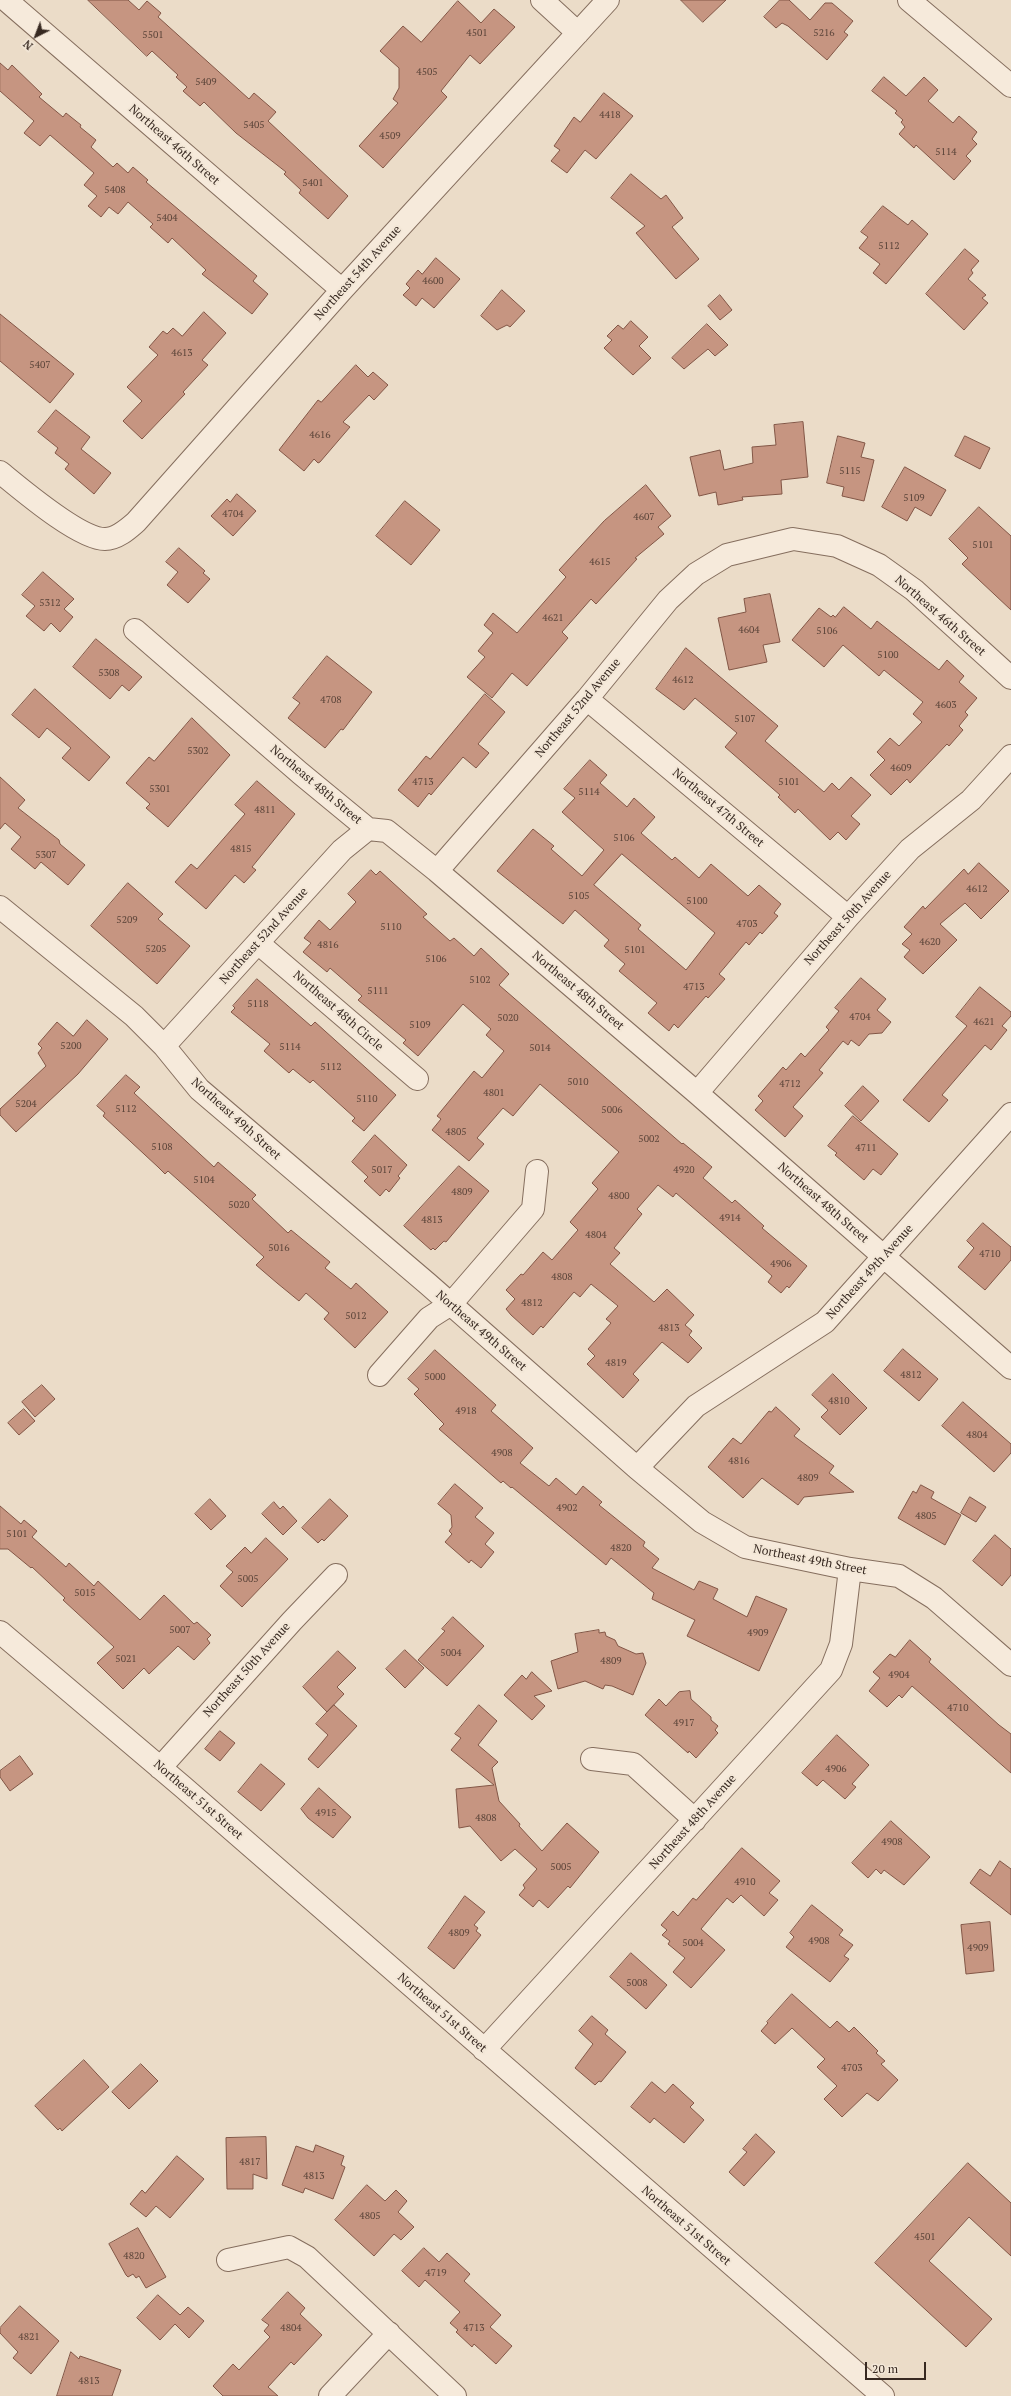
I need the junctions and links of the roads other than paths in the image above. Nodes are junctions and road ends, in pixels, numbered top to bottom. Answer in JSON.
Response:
{"nodes":[{"id":1,"x":6,"y":0,"type":"edge"},
{"id":2,"x":542,"y":0,"type":"edge"},
{"id":3,"x":608,"y":0,"type":"edge"},
{"id":4,"x":909,"y":0,"type":"edge"},
{"id":5,"x":578,"y":33,"type":"junction"},
{"id":6,"x":1011,"y":86,"type":"edge"},
{"id":7,"x":342,"y":290,"type":"junction"},
{"id":8,"x":0,"y":472,"type":"edge"},
{"id":9,"x":727,"y":555,"type":"joint"},
{"id":10,"x":135,"y":630,"type":"dead end"},
{"id":11,"x":1011,"y":678,"type":"edge"},
{"id":12,"x":587,"y":700,"type":"junction"},
{"id":13,"x":1011,"y":756,"type":"edge"},
{"id":14,"x":368,"y":829,"type":"junction"},
{"id":15,"x":437,"y":871,"type":"junction"},
{"id":16,"x":0,"y":907,"type":"edge"},
{"id":17,"x":848,"y":917,"type":"junction"},
{"id":18,"x":258,"y":943,"type":"junction"},
{"id":19,"x":164,"y":1046,"type":"junction"},
{"id":20,"x":418,"y":1079,"type":"dead end"},
{"id":21,"x":697,"y":1093,"type":"junction"},
{"id":22,"x":1011,"y":1114,"type":"edge"},
{"id":23,"x":536,"y":1171,"type":"dead end"},
{"id":24,"x":885,"y":1258,"type":"junction"},
{"id":25,"x":451,"y":1304,"type":"junction"},
{"id":26,"x":1011,"y":1368,"type":"edge"},
{"id":27,"x":379,"y":1375,"type":"dead end"},
{"id":28,"x":637,"y":1468,"type":"junction"},
{"id":29,"x":850,"y":1569,"type":"junction"},
{"id":30,"x":336,"y":1575,"type":"dead end"},
{"id":31,"x":0,"y":1632,"type":"edge"},
{"id":32,"x":1011,"y":1665,"type":"edge"},
{"id":33,"x":592,"y":1759,"type":"dead end"},
{"id":34,"x":160,"y":1768,"type":"junction"},
{"id":35,"x":695,"y":1820,"type":"junction"},
{"id":36,"x":484,"y":2050,"type":"junction"},
{"id":37,"x":228,"y":2260,"type":"dead end"},
{"id":38,"x":389,"y":2333,"type":"junction"},
{"id":39,"x":330,"y":2396,"type":"edge"},
{"id":40,"x":455,"y":2396,"type":"edge"},
{"id":41,"x":883,"y":2396,"type":"edge"}],
"edges":[{"from":1,"to":7,"type":"street","name":"Northeast 46th Street"},
{"from":2,"to":5,"type":"street"},
{"from":3,"to":5,"type":"street","name":"Northeast 54th Avenue"},
{"from":4,"to":6,"type":"street"},
{"from":5,"to":7,"type":"street","name":"Northeast 54th Avenue"},
{"from":7,"to":8,"type":"street","name":"Northeast 54th Avenue"},
{"from":9,"to":11,"type":"street","name":"Northeast 46th Street"},
{"from":9,"to":12,"type":"street","name":"Northeast 52nd Avenue"},
{"from":10,"to":14,"type":"street","name":"Northeast 48th Street"},
{"from":12,"to":15,"type":"street","name":"Northeast 52nd Avenue"},
{"from":12,"to":17,"type":"street","name":"Northeast 47th Street"},
{"from":13,"to":17,"type":"street","name":"Northeast 50th Avenue"},
{"from":14,"to":15,"type":"street","name":"Northeast 48th Street"},
{"from":14,"to":18,"type":"street","name":"Northeast 52nd Avenue"},
{"from":15,"to":21,"type":"street","name":"Northeast 48th Street"},
{"from":16,"to":19,"type":"street","name":"Northeast 49th Street"},
{"from":17,"to":21,"type":"street","name":"Northeast 50th Avenue"},
{"from":18,"to":19,"type":"street","name":"Northeast 52nd Avenue"},
{"from":18,"to":20,"type":"street","name":"Northeast 48th Circle"},
{"from":19,"to":25,"type":"street","name":"Northeast 49th Street"},
{"from":21,"to":24,"type":"street","name":"Northeast 48th Street"},
{"from":22,"to":24,"type":"street","name":"Northeast 49th Avenue"},
{"from":23,"to":25,"type":"street"},
{"from":24,"to":26,"type":"street","name":"Northeast 48th Street"},
{"from":24,"to":28,"type":"street","name":"Northeast 49th Avenue"},
{"from":25,"to":27,"type":"street"},
{"from":25,"to":28,"type":"street","name":"Northeast 49th Street"},
{"from":28,"to":29,"type":"street","name":"Northeast 49th Street"},
{"from":29,"to":32,"type":"street","name":"Northeast 49th Street"},
{"from":29,"to":35,"type":"street","name":"Northeast 48th Avenue"},
{"from":30,"to":34,"type":"street","name":"Northeast 50th Avenue"},
{"from":31,"to":34,"type":"street","name":"Northeast 51st Street"},
{"from":33,"to":35,"type":"street"},
{"from":34,"to":36,"type":"street","name":"Northeast 51st Street"},
{"from":35,"to":36,"type":"street","name":"Northeast 48th Avenue"},
{"from":36,"to":41,"type":"street","name":"Northeast 51st Street"},
{"from":37,"to":38,"type":"street"},
{"from":38,"to":39,"type":"street"},
{"from":38,"to":40,"type":"street"}]}
